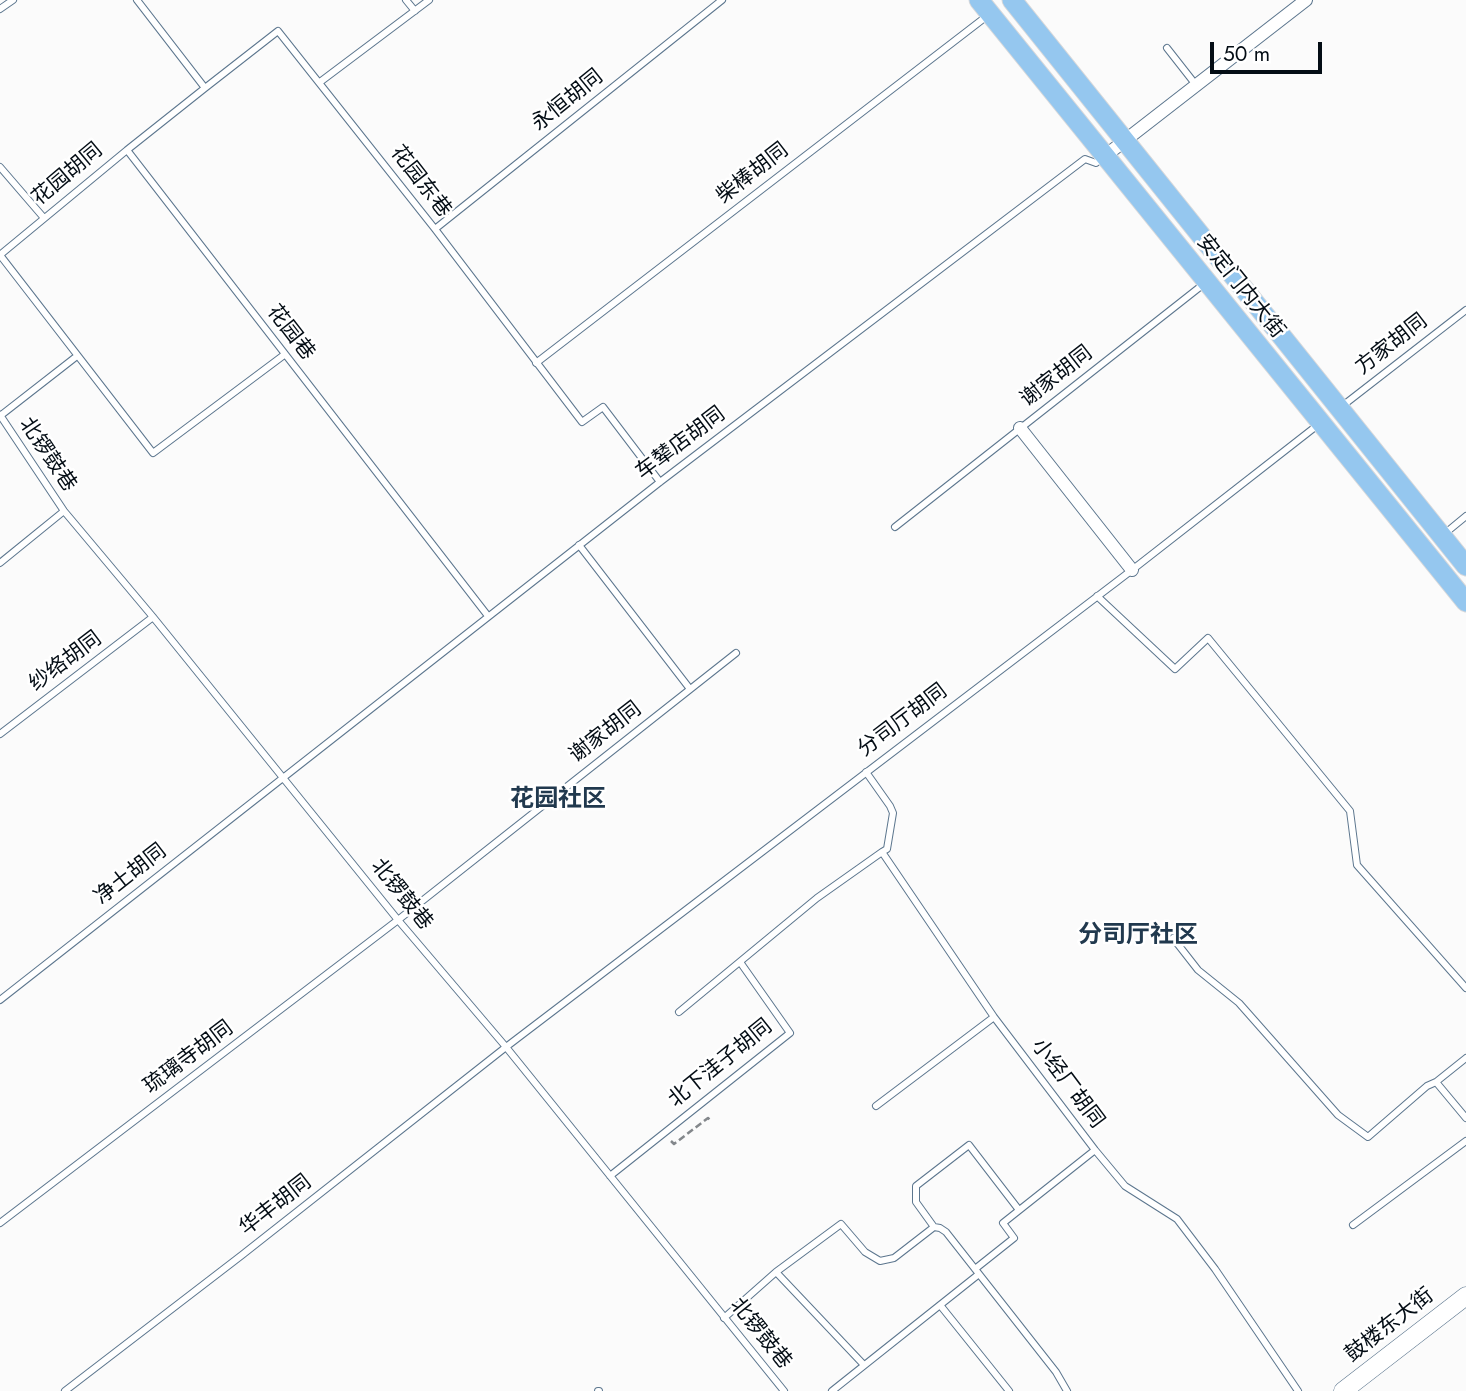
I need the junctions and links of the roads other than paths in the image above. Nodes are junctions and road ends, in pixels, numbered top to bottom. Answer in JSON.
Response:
{"nodes":[{"id":1,"x":13,"y":0,"type":"edge"},
{"id":2,"x":138,"y":0,"type":"edge"},
{"id":3,"x":406,"y":0,"type":"edge"},
{"id":4,"x":429,"y":0,"type":"edge"},
{"id":5,"x":722,"y":0,"type":"edge"},
{"id":6,"x":1012,"y":0,"type":"edge"},
{"id":7,"x":1306,"y":0,"type":"edge"},
{"id":8,"x":985,"y":7,"type":"edge"},
{"id":9,"x":0,"y":9,"type":"edge"},
{"id":10,"x":415,"y":11,"type":"junction"},
{"id":11,"x":1167,"y":48,"type":"dead end"},
{"id":12,"x":320,"y":82,"type":"junction"},
{"id":13,"x":1196,"y":85,"type":"junction"},
{"id":14,"x":205,"y":88,"type":"junction"},
{"id":15,"x":1124,"y":140,"type":"junction"},
{"id":16,"x":127,"y":150,"type":"junction"},
{"id":17,"x":1105,"y":156,"type":"junction"},
{"id":18,"x":0,"y":167,"type":"edge"},
{"id":19,"x":44,"y":218,"type":"junction"},
{"id":20,"x":435,"y":229,"type":"junction"},
{"id":21,"x":0,"y":255,"type":"edge"},
{"id":22,"x":1207,"y":281,"type":"junction"},
{"id":23,"x":1466,"y":310,"type":"edge"},
{"id":24,"x":284,"y":355,"type":"junction"},
{"id":25,"x":77,"y":356,"type":"junction"},
{"id":26,"x":536,"y":363,"type":"junction"},
{"id":27,"x":1339,"y":408,"type":"junction"},
{"id":28,"x":0,"y":415,"type":"edge"},
{"id":29,"x":1321,"y":423,"type":"junction"},
{"id":30,"x":1020,"y":428,"type":"junction"},
{"id":31,"x":660,"y":482,"type":"junction"},
{"id":32,"x":64,"y":511,"type":"junction"},
{"id":33,"x":1466,"y":516,"type":"edge"},
{"id":34,"x":895,"y":527,"type":"dead end"},
{"id":35,"x":1442,"y":536,"type":"junction"},
{"id":36,"x":579,"y":545,"type":"junction"},
{"id":37,"x":0,"y":563,"type":"edge"},
{"id":38,"x":1466,"y":566,"type":"edge"},
{"id":39,"x":1132,"y":570,"type":"junction"},
{"id":40,"x":1097,"y":596,"type":"junction"},
{"id":41,"x":1466,"y":602,"type":"edge"},
{"id":42,"x":488,"y":616,"type":"junction"},
{"id":43,"x":153,"y":617,"type":"junction"},
{"id":44,"x":736,"y":653,"type":"dead end"},
{"id":45,"x":690,"y":689,"type":"junction"},
{"id":46,"x":0,"y":734,"type":"edge"},
{"id":47,"x":866,"y":772,"type":"junction"},
{"id":48,"x":284,"y":778,"type":"junction"},
{"id":49,"x":882,"y":852,"type":"junction"},
{"id":50,"x":398,"y":920,"type":"junction"},
{"id":51,"x":1173,"y":938,"type":"dead end"},
{"id":52,"x":740,"y":962,"type":"junction"},
{"id":53,"x":1466,"y":988,"type":"edge"},
{"id":54,"x":0,"y":1000,"type":"edge"},
{"id":55,"x":679,"y":1012,"type":"dead end"},
{"id":56,"x":994,"y":1017,"type":"junction"},
{"id":57,"x":506,"y":1047,"type":"junction"},
{"id":58,"x":1466,"y":1058,"type":"edge"},
{"id":59,"x":1436,"y":1082,"type":"junction"},
{"id":60,"x":876,"y":1106,"type":"dead end"},
{"id":61,"x":1466,"y":1118,"type":"edge"},
{"id":62,"x":1466,"y":1141,"type":"edge"},
{"id":63,"x":1095,"y":1150,"type":"junction"},
{"id":64,"x":610,"y":1176,"type":"junction"},
{"id":65,"x":1019,"y":1210,"type":"junction"},
{"id":66,"x":0,"y":1223,"type":"edge"},
{"id":67,"x":1353,"y":1225,"type":"dead end"},
{"id":68,"x":934,"y":1227,"type":"junction"},
{"id":69,"x":977,"y":1271,"type":"junction"},
{"id":70,"x":776,"y":1272,"type":"junction"},
{"id":71,"x":1466,"y":1296,"type":"edge"},
{"id":72,"x":940,"y":1305,"type":"junction"},
{"id":73,"x":724,"y":1318,"type":"junction"},
{"id":74,"x":864,"y":1366,"type":"junction"},
{"id":75,"x":65,"y":1391,"type":"edge"},
{"id":76,"x":783,"y":1391,"type":"edge"},
{"id":77,"x":832,"y":1391,"type":"edge"},
{"id":78,"x":1009,"y":1391,"type":"edge"},
{"id":79,"x":1067,"y":1391,"type":"edge"},
{"id":80,"x":1298,"y":1391,"type":"edge"},
{"id":81,"x":1343,"y":1391,"type":"edge"}],
"edges":[{"from":1,"to":9,"type":"lane"},
{"from":2,"to":14,"type":"lane"},
{"from":3,"to":10,"type":"lane"},
{"from":4,"to":10,"type":"lane"},
{"from":5,"to":20,"type":"lane","name":"永恒胡同"},
{"from":6,"to":15,"type":"main road","name":"安定门内大街"},
{"from":7,"to":13,"type":"street"},
{"from":8,"to":17,"type":"main road","name":"安定门内大街"},
{"from":8,"to":26,"type":"lane","name":"柴棒胡同"},
{"from":10,"to":12,"type":"lane"},
{"from":11,"to":13,"type":"lane"},
{"from":12,"to":14,"type":"lane","name":"花园东巷"},
{"from":12,"to":20,"type":"lane","name":"花园东巷"},
{"from":13,"to":15,"type":"street"},
{"from":14,"to":16,"type":"lane"},
{"from":15,"to":17,"type":"street"},
{"from":15,"to":27,"type":"main road","name":"安定门内大街"},
{"from":16,"to":19,"type":"lane","name":"花园胡同"},
{"from":16,"to":24,"type":"lane","name":"花园巷"},
{"from":17,"to":22,"type":"main road","name":"安定门内大街"},
{"from":17,"to":31,"type":"lane","name":"车辇店胡同"},
{"from":18,"to":19,"type":"lane"},
{"from":19,"to":21,"type":"lane","name":"花园胡同"},
{"from":20,"to":26,"type":"lane","name":"花园东巷"},
{"from":21,"to":25,"type":"lane"},
{"from":22,"to":29,"type":"main road","name":"安定门内大街"},
{"from":22,"to":30,"type":"lane","name":"谢家胡同"},
{"from":23,"to":27,"type":"lane","name":"方家胡同"},
{"from":24,"to":25,"type":"lane"},
{"from":24,"to":42,"type":"lane","name":"花园巷"},
{"from":25,"to":28,"type":"lane"},
{"from":26,"to":31,"type":"lane","name":"花园东巷"},
{"from":27,"to":35,"type":"main road","name":"安定门内大街"},
{"from":28,"to":32,"type":"lane","name":"北锣鼓巷"},
{"from":29,"to":39,"type":"lane","name":"分司厅胡同"},
{"from":29,"to":41,"type":"main road","name":"安定门内大街"},
{"from":30,"to":34,"type":"lane","name":"谢家胡同"},
{"from":30,"to":39,"type":"street"},
{"from":31,"to":36,"type":"lane","name":"车辇店胡同"},
{"from":32,"to":37,"type":"lane"},
{"from":32,"to":43,"type":"lane","name":"北锣鼓巷"},
{"from":33,"to":35,"type":"lane"},
{"from":35,"to":38,"type":"main road","name":"安定门内大街"},
{"from":36,"to":42,"type":"lane","name":"车辇店胡同"},
{"from":36,"to":45,"type":"lane"},
{"from":39,"to":40,"type":"lane","name":"分司厅胡同"},
{"from":40,"to":47,"type":"lane","name":"分司厅胡同"},
{"from":40,"to":53,"type":"lane"},
{"from":42,"to":48,"type":"lane","name":"车辇店胡同"},
{"from":43,"to":46,"type":"lane","name":"纱络胡同"},
{"from":43,"to":48,"type":"lane","name":"北锣鼓巷"},
{"from":44,"to":45,"type":"lane","name":"谢家胡同"},
{"from":45,"to":50,"type":"lane","name":"谢家胡同"},
{"from":47,"to":49,"type":"lane"},
{"from":47,"to":57,"type":"lane","name":"分司厅胡同"},
{"from":48,"to":50,"type":"lane","name":"北锣鼓巷"},
{"from":48,"to":54,"type":"lane","name":"净土胡同"},
{"from":49,"to":52,"type":"lane"},
{"from":49,"to":56,"type":"lane","name":"小经厂胡同"},
{"from":50,"to":57,"type":"lane","name":"北锣鼓巷"},
{"from":50,"to":66,"type":"lane","name":"琉璃寺胡同"},
{"from":51,"to":59,"type":"lane"},
{"from":52,"to":55,"type":"lane"},
{"from":52,"to":64,"type":"lane","name":"北下洼子胡同"},
{"from":56,"to":60,"type":"lane"},
{"from":56,"to":63,"type":"lane","name":"小经厂胡同"},
{"from":57,"to":64,"type":"lane","name":"北锣鼓巷"},
{"from":57,"to":75,"type":"lane","name":"华丰胡同"},
{"from":58,"to":59,"type":"lane"},
{"from":59,"to":61,"type":"lane"},
{"from":62,"to":67,"type":"lane"},
{"from":63,"to":65,"type":"lane"},
{"from":63,"to":80,"type":"lane","name":"小经厂胡同"},
{"from":64,"to":73,"type":"lane","name":"北锣鼓巷"},
{"from":65,"to":68,"type":"lane"},
{"from":65,"to":69,"type":"lane"},
{"from":68,"to":69,"type":"lane"},
{"from":68,"to":70,"type":"lane"},
{"from":69,"to":72,"type":"lane"},
{"from":69,"to":79,"type":"lane"},
{"from":70,"to":73,"type":"lane"},
{"from":70,"to":74,"type":"lane"},
{"from":71,"to":81,"type":"main road","name":"鼓楼东大街"},
{"from":72,"to":74,"type":"lane"},
{"from":72,"to":78,"type":"lane"},
{"from":73,"to":76,"type":"lane","name":"北锣鼓巷"},
{"from":74,"to":77,"type":"lane"}]}
